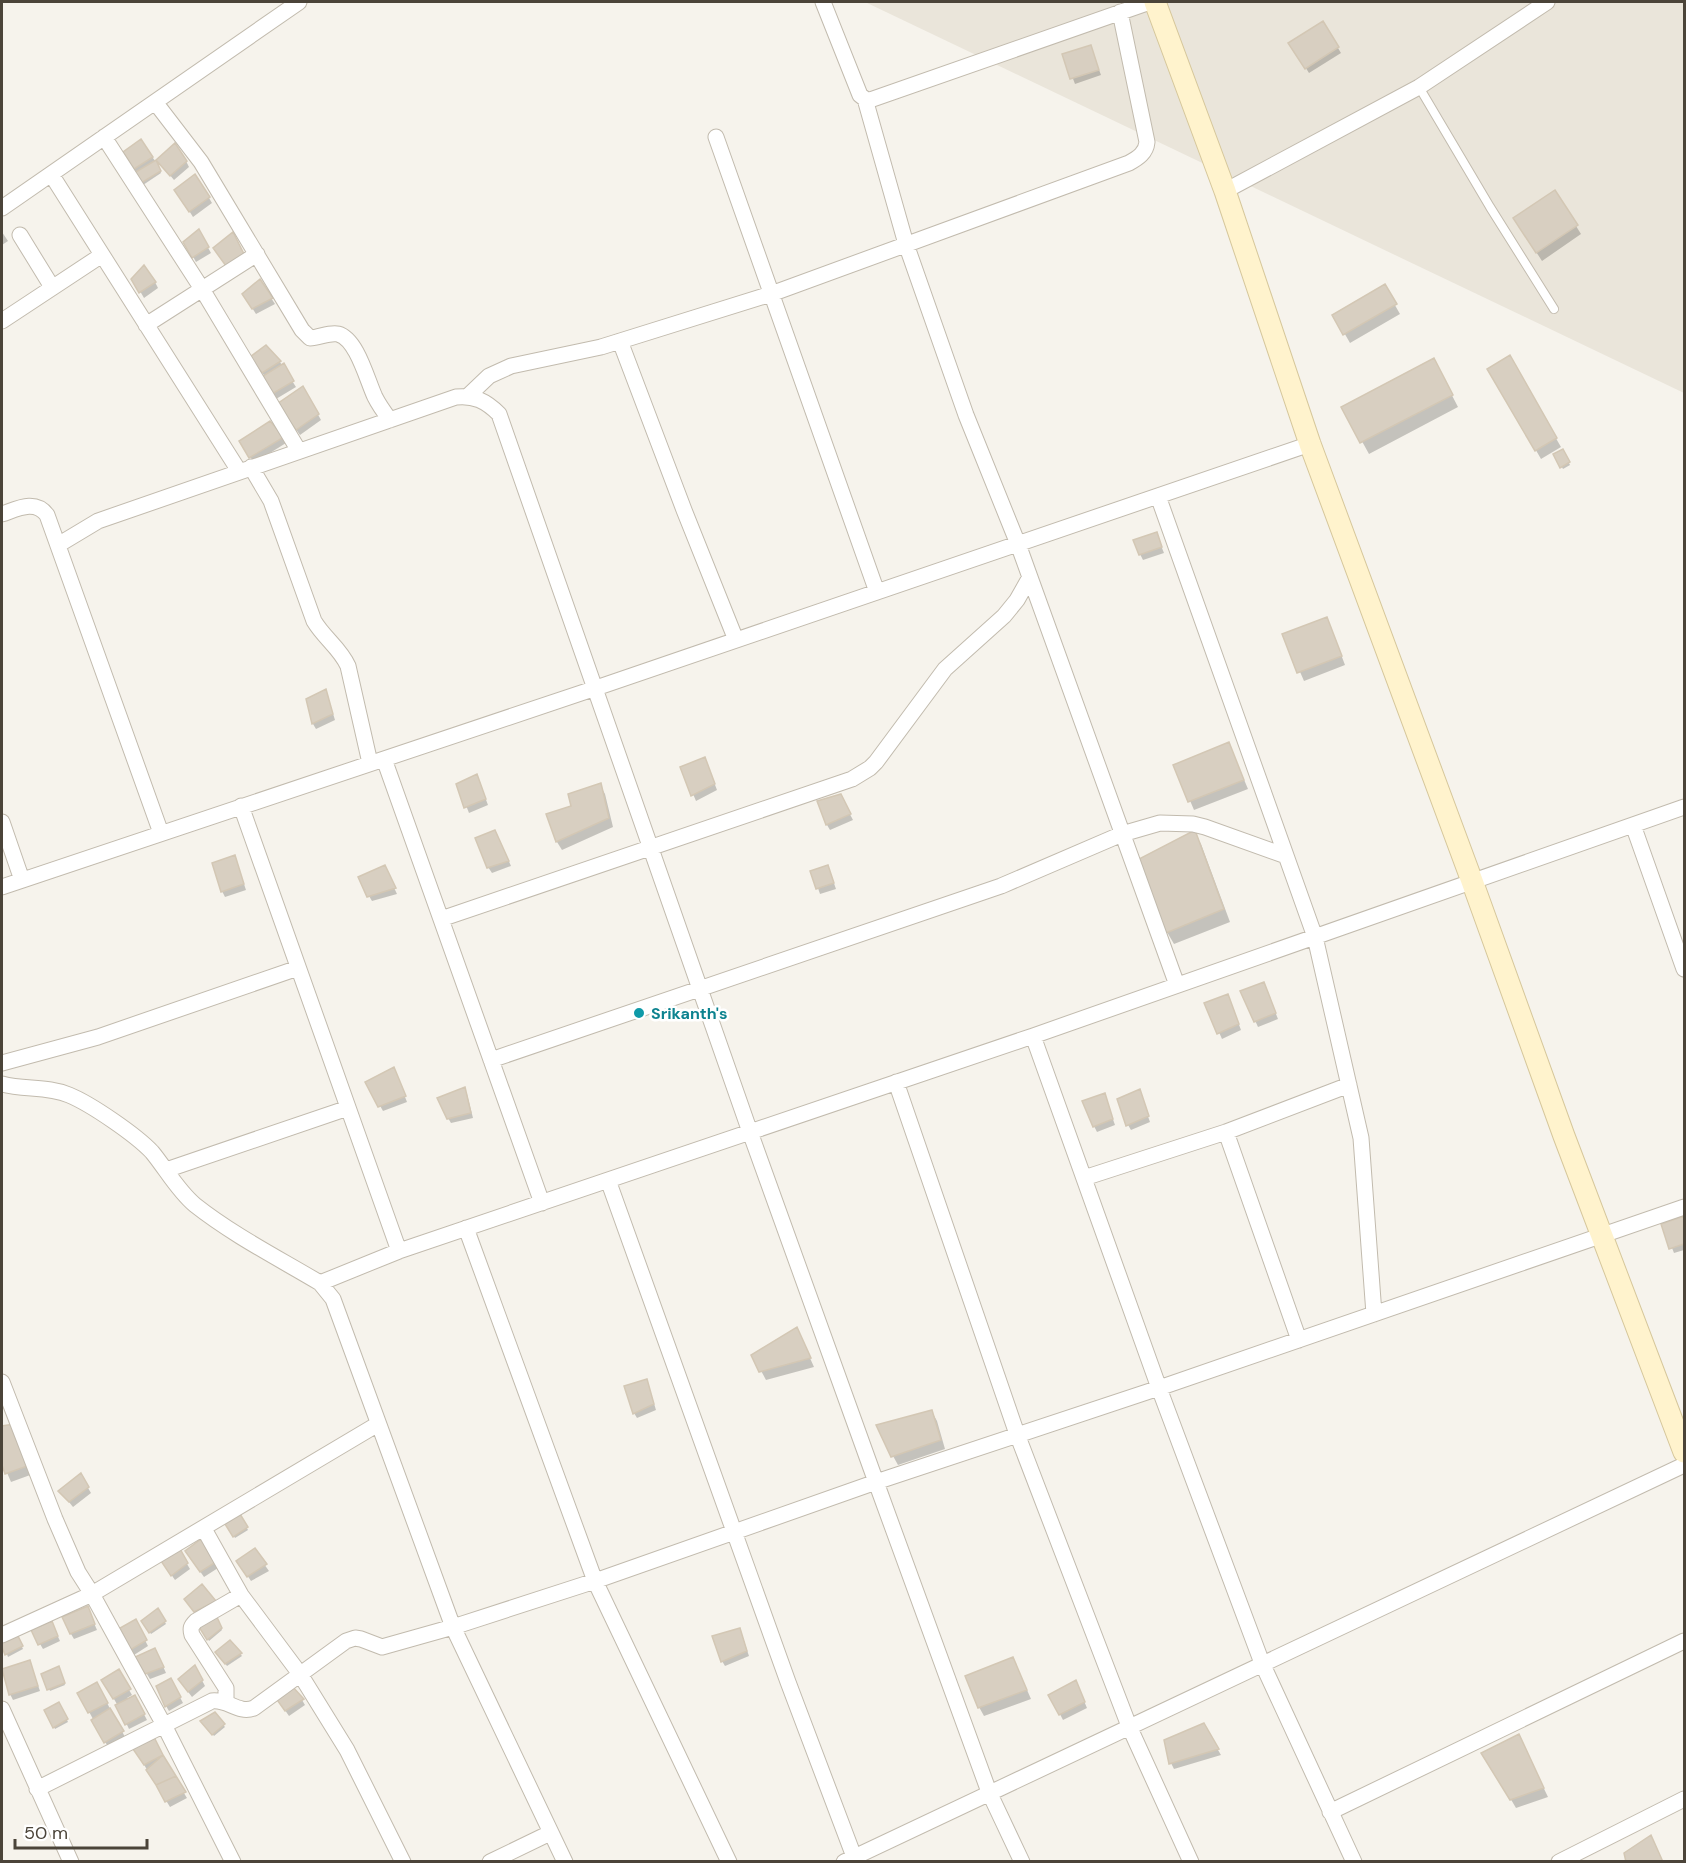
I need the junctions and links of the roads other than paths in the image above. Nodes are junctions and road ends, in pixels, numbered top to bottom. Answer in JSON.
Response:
{"nodes":[{"id":1,"x":299,"y":2,"type":"edge"},
{"id":2,"x":823,"y":2,"type":"edge"},
{"id":3,"x":1153,"y":2,"type":"edge"},
{"id":4,"x":1547,"y":2,"type":"edge"},
{"id":5,"x":1120,"y":12,"type":"junction"},
{"id":6,"x":1419,"y":87,"type":"junction"},
{"id":7,"x":865,"y":99,"type":"junction"},
{"id":8,"x":155,"y":102,"type":"junction"},
{"id":9,"x":104,"y":137,"type":"junction"},
{"id":10,"x":716,"y":137,"type":"dead end"},
{"id":11,"x":51,"y":174,"type":"junction"},
{"id":12,"x":1225,"y":191,"type":"junction"},
{"id":13,"x":2,"y":208,"type":"edge"},
{"id":14,"x":20,"y":235,"type":"dead end"},
{"id":15,"x":906,"y":244,"type":"junction"},
{"id":16,"x":256,"y":254,"type":"junction"},
{"id":17,"x":102,"y":255,"type":"junction"},
{"id":18,"x":52,"y":287,"type":"junction"},
{"id":19,"x":202,"y":289,"type":"junction"},
{"id":20,"x":771,"y":294,"type":"junction"},
{"id":21,"x":1554,"y":309,"type":"dead end"},
{"id":22,"x":2,"y":321,"type":"edge"},
{"id":23,"x":146,"y":325,"type":"junction"},
{"id":24,"x":620,"y":341,"type":"junction"},
{"id":25,"x":468,"y":396,"type":"junction"},
{"id":26,"x":390,"y":420,"type":"junction"},
{"id":27,"x":1310,"y":444,"type":"junction"},
{"id":28,"x":299,"y":451,"type":"junction"},
{"id":29,"x":245,"y":469,"type":"junction"},
{"id":30,"x":1158,"y":496,"type":"junction"},
{"id":31,"x":2,"y":514,"type":"edge"},
{"id":32,"x":1018,"y":544,"type":"junction"},
{"id":33,"x":58,"y":545,"type":"junction"},
{"id":34,"x":1029,"y":577,"type":"junction"},
{"id":35,"x":877,"y":592,"type":"junction"},
{"id":36,"x":736,"y":640,"type":"junction"},
{"id":37,"x":596,"y":688,"type":"junction"},
{"id":38,"x":377,"y":761,"type":"junction"},
{"id":39,"x":241,"y":806,"type":"junction"},
{"id":40,"x":1684,"y":807,"type":"edge"},
{"id":41,"x":2,"y":822,"type":"edge"},
{"id":42,"x":1633,"y":825,"type":"junction"},
{"id":43,"x":161,"y":833,"type":"junction"},
{"id":44,"x":1122,"y":834,"type":"junction"},
{"id":45,"x":651,"y":848,"type":"junction"},
{"id":46,"x":1286,"y":856,"type":"junction"},
{"id":47,"x":22,"y":880,"type":"junction"},
{"id":48,"x":1473,"y":881,"type":"junction"},
{"id":49,"x":2,"y":887,"type":"edge"},
{"id":50,"x":441,"y":919,"type":"junction"},
{"id":51,"x":1315,"y":937,"type":"junction"},
{"id":52,"x":298,"y":969,"type":"junction"},
{"id":53,"x":1684,"y":969,"type":"edge"},
{"id":54,"x":1177,"y":986,"type":"junction"},
{"id":55,"x":700,"y":988,"type":"junction"},
{"id":56,"x":1033,"y":1036,"type":"junction"},
{"id":57,"x":491,"y":1060,"type":"junction"},
{"id":58,"x":2,"y":1063,"type":"edge"},
{"id":59,"x":896,"y":1082,"type":"junction"},
{"id":60,"x":2,"y":1084,"type":"edge"},
{"id":61,"x":1349,"y":1085,"type":"junction"},
{"id":62,"x":348,"y":1108,"type":"junction"},
{"id":63,"x":750,"y":1132,"type":"junction"},
{"id":64,"x":1226,"y":1132,"type":"junction"},
{"id":65,"x":166,"y":1170,"type":"junction"},
{"id":66,"x":1084,"y":1178,"type":"junction"},
{"id":67,"x":608,"y":1180,"type":"junction"},
{"id":68,"x":542,"y":1203,"type":"junction"},
{"id":69,"x":1684,"y":1207,"type":"edge"},
{"id":70,"x":466,"y":1228,"type":"junction"},
{"id":71,"x":1602,"y":1236,"type":"junction"},
{"id":72,"x":399,"y":1251,"type":"junction"},
{"id":73,"x":320,"y":1282,"type":"junction"},
{"id":74,"x":1374,"y":1314,"type":"junction"},
{"id":75,"x":1299,"y":1340,"type":"junction"},
{"id":76,"x":2,"y":1382,"type":"edge"},
{"id":77,"x":1159,"y":1388,"type":"junction"},
{"id":78,"x":378,"y":1424,"type":"junction"},
{"id":79,"x":1017,"y":1434,"type":"junction"},
{"id":80,"x":1684,"y":1452,"type":"edge"},
{"id":81,"x":1684,"y":1465,"type":"edge"},
{"id":82,"x":876,"y":1482,"type":"junction"},
{"id":83,"x":204,"y":1529,"type":"junction"},
{"id":84,"x":733,"y":1532,"type":"junction"},
{"id":85,"x":595,"y":1581,"type":"junction"},
{"id":86,"x":92,"y":1594,"type":"junction"},
{"id":87,"x":241,"y":1595,"type":"junction"},
{"id":88,"x":453,"y":1627,"type":"junction"},
{"id":89,"x":2,"y":1635,"type":"edge"},
{"id":90,"x":1684,"y":1641,"type":"edge"},
{"id":91,"x":1262,"y":1663,"type":"junction"},
{"id":92,"x":300,"y":1674,"type":"junction"},
{"id":93,"x":226,"y":1702,"type":"junction"},
{"id":94,"x":2,"y":1709,"type":"edge"},
{"id":95,"x":164,"y":1725,"type":"junction"},
{"id":96,"x":1129,"y":1726,"type":"junction"},
{"id":97,"x":37,"y":1790,"type":"junction"},
{"id":98,"x":989,"y":1792,"type":"junction"},
{"id":99,"x":1684,"y":1799,"type":"edge"},
{"id":100,"x":1330,"y":1812,"type":"junction"},
{"id":101,"x":550,"y":1833,"type":"junction"},
{"id":102,"x":851,"y":1860,"type":"edge"},
{"id":103,"x":71,"y":1862,"type":"edge"},
{"id":104,"x":233,"y":1862,"type":"edge"},
{"id":105,"x":403,"y":1862,"type":"edge"},
{"id":106,"x":490,"y":1862,"type":"edge"},
{"id":107,"x":565,"y":1862,"type":"edge"},
{"id":108,"x":729,"y":1862,"type":"edge"},
{"id":109,"x":1022,"y":1862,"type":"edge"},
{"id":110,"x":1191,"y":1862,"type":"edge"},
{"id":111,"x":1354,"y":1862,"type":"edge"},
{"id":112,"x":1559,"y":1862,"type":"edge"}],
"edges":[{"from":1,"to":8,"type":"street"},
{"from":2,"to":7,"type":"street"},
{"from":3,"to":5,"type":"street"},
{"from":3,"to":12,"type":"main road"},
{"from":4,"to":6,"type":"street"},
{"from":5,"to":7,"type":"street"},
{"from":5,"to":15,"type":"street"},
{"from":6,"to":12,"type":"street"},
{"from":6,"to":21,"type":"lane"},
{"from":7,"to":15,"type":"street"},
{"from":8,"to":9,"type":"street"},
{"from":8,"to":16,"type":"street"},
{"from":9,"to":11,"type":"street"},
{"from":9,"to":19,"type":"street"},
{"from":10,"to":20,"type":"street"},
{"from":11,"to":13,"type":"street"},
{"from":11,"to":17,"type":"street"},
{"from":12,"to":27,"type":"main road"},
{"from":14,"to":18,"type":"street"},
{"from":15,"to":20,"type":"street"},
{"from":15,"to":32,"type":"street"},
{"from":16,"to":19,"type":"street"},
{"from":16,"to":26,"type":"street"},
{"from":17,"to":18,"type":"street"},
{"from":17,"to":23,"type":"street"},
{"from":18,"to":22,"type":"street"},
{"from":19,"to":23,"type":"street"},
{"from":19,"to":28,"type":"street"},
{"from":20,"to":24,"type":"street"},
{"from":20,"to":35,"type":"street"},
{"from":23,"to":29,"type":"street"},
{"from":24,"to":25,"type":"street"},
{"from":24,"to":36,"type":"street"},
{"from":25,"to":26,"type":"street"},
{"from":25,"to":37,"type":"street"},
{"from":26,"to":28,"type":"street"},
{"from":27,"to":30,"type":"street"},
{"from":27,"to":48,"type":"main road"},
{"from":28,"to":29,"type":"street"},
{"from":29,"to":33,"type":"street"},
{"from":29,"to":38,"type":"street"},
{"from":30,"to":32,"type":"street"},
{"from":30,"to":46,"type":"street"},
{"from":31,"to":33,"type":"street"},
{"from":32,"to":34,"type":"street"},
{"from":32,"to":35,"type":"street"},
{"from":33,"to":43,"type":"street"},
{"from":34,"to":44,"type":"street"},
{"from":34,"to":45,"type":"street"},
{"from":35,"to":36,"type":"street"},
{"from":36,"to":37,"type":"street"},
{"from":37,"to":38,"type":"street"},
{"from":37,"to":45,"type":"street"},
{"from":38,"to":39,"type":"street"},
{"from":38,"to":50,"type":"street"},
{"from":39,"to":43,"type":"street"},
{"from":39,"to":52,"type":"street"},
{"from":40,"to":42,"type":"street"},
{"from":41,"to":47,"type":"street"},
{"from":42,"to":48,"type":"street"},
{"from":42,"to":53,"type":"street"},
{"from":43,"to":47,"type":"street"},
{"from":44,"to":46,"type":"street"},
{"from":44,"to":54,"type":"street"},
{"from":44,"to":55,"type":"street"},
{"from":45,"to":50,"type":"street"},
{"from":45,"to":55,"type":"street"},
{"from":46,"to":51,"type":"street"},
{"from":47,"to":49,"type":"street"},
{"from":48,"to":51,"type":"street"},
{"from":48,"to":71,"type":"main road"},
{"from":50,"to":57,"type":"street"},
{"from":51,"to":54,"type":"street"},
{"from":51,"to":61,"type":"street"},
{"from":52,"to":58,"type":"street"},
{"from":52,"to":62,"type":"street"},
{"from":54,"to":56,"type":"street"},
{"from":55,"to":57,"type":"street"},
{"from":55,"to":63,"type":"street"},
{"from":56,"to":59,"type":"street"},
{"from":56,"to":66,"type":"street"},
{"from":57,"to":68,"type":"street"},
{"from":59,"to":63,"type":"street"},
{"from":59,"to":79,"type":"street"},
{"from":60,"to":65,"type":"street"},
{"from":61,"to":64,"type":"street"},
{"from":61,"to":74,"type":"street"},
{"from":62,"to":65,"type":"street"},
{"from":62,"to":72,"type":"street"},
{"from":63,"to":67,"type":"street"},
{"from":63,"to":82,"type":"street"},
{"from":64,"to":66,"type":"street"},
{"from":64,"to":75,"type":"street"},
{"from":65,"to":73,"type":"street"},
{"from":66,"to":77,"type":"street"},
{"from":67,"to":68,"type":"street"},
{"from":67,"to":84,"type":"street"},
{"from":68,"to":70,"type":"street"},
{"from":69,"to":71,"type":"street"},
{"from":70,"to":72,"type":"street"},
{"from":70,"to":85,"type":"street"},
{"from":71,"to":74,"type":"street"},
{"from":71,"to":80,"type":"main road"},
{"from":72,"to":73,"type":"street"},
{"from":73,"to":78,"type":"street"},
{"from":74,"to":75,"type":"street"},
{"from":75,"to":77,"type":"street"},
{"from":76,"to":86,"type":"street"},
{"from":77,"to":79,"type":"street"},
{"from":77,"to":91,"type":"street"},
{"from":78,"to":83,"type":"street"},
{"from":78,"to":88,"type":"street"},
{"from":79,"to":82,"type":"street"},
{"from":79,"to":96,"type":"street"},
{"from":81,"to":91,"type":"street"},
{"from":82,"to":84,"type":"street"},
{"from":82,"to":98,"type":"street"},
{"from":83,"to":86,"type":"street"},
{"from":83,"to":87,"type":"street"},
{"from":84,"to":85,"type":"street"},
{"from":84,"to":102,"type":"street"},
{"from":85,"to":88,"type":"street"},
{"from":85,"to":108,"type":"street"},
{"from":86,"to":89,"type":"street"},
{"from":86,"to":95,"type":"street"},
{"from":87,"to":92,"type":"street"},
{"from":87,"to":93,"type":"street"},
{"from":88,"to":92,"type":"street"},
{"from":88,"to":101,"type":"street"},
{"from":90,"to":100,"type":"street"},
{"from":91,"to":96,"type":"street"},
{"from":91,"to":100,"type":"street"},
{"from":92,"to":93,"type":"street"},
{"from":92,"to":105,"type":"street"},
{"from":93,"to":95,"type":"street"},
{"from":94,"to":97,"type":"street"},
{"from":95,"to":97,"type":"street"},
{"from":95,"to":104,"type":"street"},
{"from":96,"to":98,"type":"street"},
{"from":96,"to":110,"type":"street"},
{"from":97,"to":103,"type":"street"},
{"from":98,"to":102,"type":"street"},
{"from":98,"to":109,"type":"street"},
{"from":99,"to":112,"type":"street"},
{"from":100,"to":111,"type":"street"},
{"from":101,"to":106,"type":"street"},
{"from":101,"to":107,"type":"street"}]}
